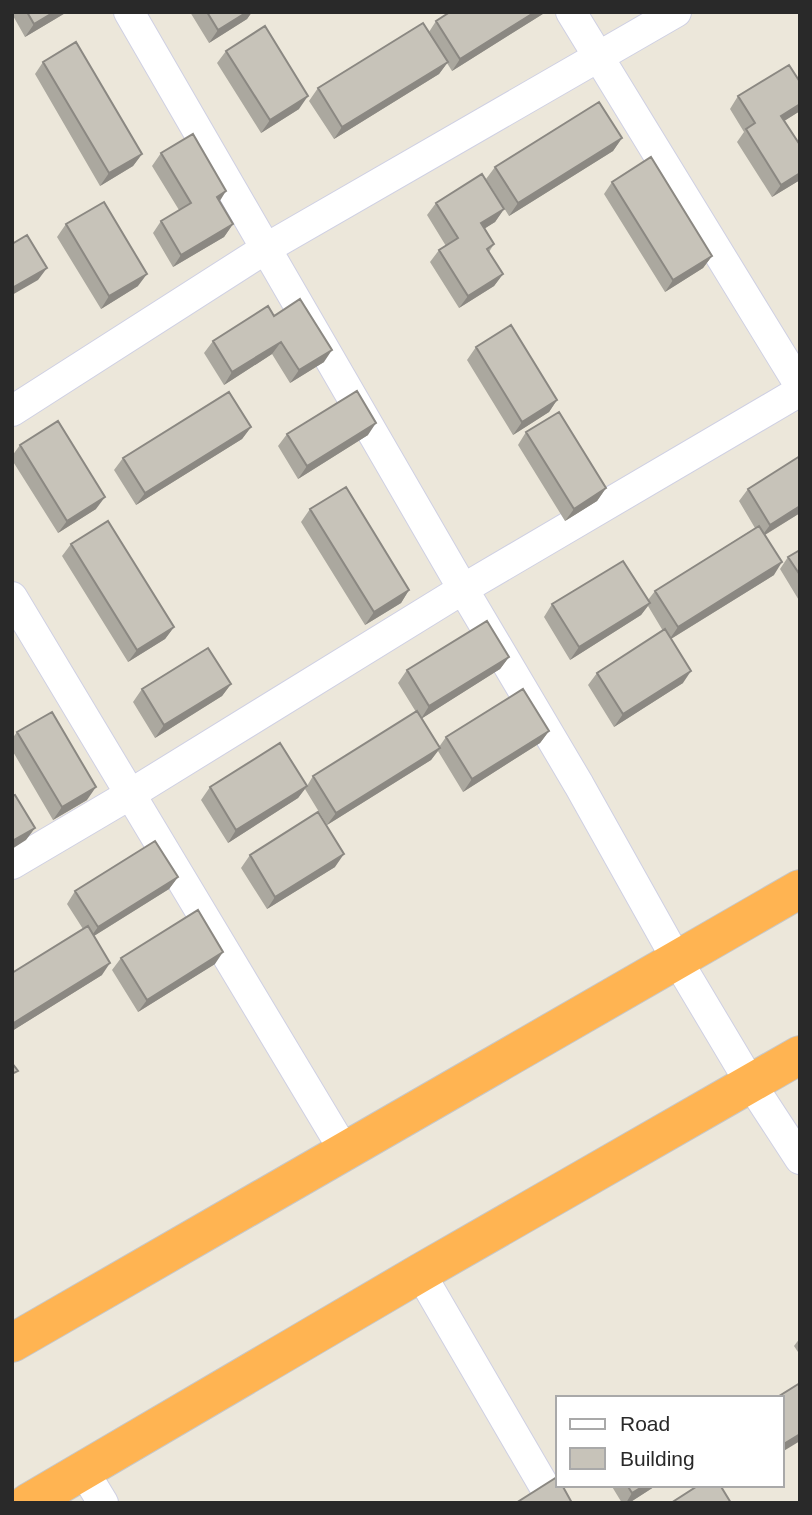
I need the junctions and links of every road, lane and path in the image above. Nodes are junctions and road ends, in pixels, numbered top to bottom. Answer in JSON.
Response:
{"nodes":[{"id":1,"x":129,"y":12,"type":"edge"},
{"id":2,"x":571,"y":12,"type":"edge"},
{"id":3,"x":676,"y":12,"type":"edge"},
{"id":4,"x":598,"y":59,"type":"junction"},
{"id":5,"x":265,"y":249,"type":"junction"},
{"id":6,"x":800,"y":388,"type":"edge"},
{"id":7,"x":12,"y":411,"type":"edge"},
{"id":8,"x":463,"y":589,"type":"junction"},
{"id":9,"x":12,"y":597,"type":"edge"},
{"id":10,"x":129,"y":795,"type":"junction"},
{"id":11,"x":12,"y":864,"type":"edge"},
{"id":12,"x":800,"y":888,"type":"edge"},
{"id":13,"x":677,"y":960,"type":"junction"},
{"id":14,"x":800,"y":1055,"type":"edge"},
{"id":15,"x":751,"y":1084,"type":"junction"},
{"id":16,"x":345,"y":1152,"type":"junction"},
{"id":17,"x":800,"y":1159,"type":"edge"},
{"id":18,"x":420,"y":1273,"type":"junction"},
{"id":19,"x":12,"y":1343,"type":"edge"},
{"id":20,"x":83,"y":1470,"type":"junction"},
{"id":21,"x":28,"y":1503,"type":"edge"},
{"id":22,"x":103,"y":1503,"type":"edge"},
{"id":23,"x":554,"y":1503,"type":"edge"}],
"edges":[{"from":1,"to":5,"type":"street"},
{"from":2,"to":4,"type":"street"},
{"from":3,"to":4,"type":"street"},
{"from":4,"to":5,"type":"street"},
{"from":4,"to":6,"type":"street"},
{"from":5,"to":7,"type":"street"},
{"from":5,"to":8,"type":"street"},
{"from":6,"to":8,"type":"street"},
{"from":8,"to":10,"type":"street"},
{"from":8,"to":13,"type":"street"},
{"from":9,"to":10,"type":"street"},
{"from":10,"to":11,"type":"street"},
{"from":10,"to":16,"type":"street"},
{"from":12,"to":13,"type":"highway"},
{"from":13,"to":15,"type":"street"},
{"from":13,"to":16,"type":"highway"},
{"from":14,"to":15,"type":"highway"},
{"from":15,"to":17,"type":"street"},
{"from":15,"to":18,"type":"highway"},
{"from":16,"to":19,"type":"highway"},
{"from":18,"to":20,"type":"highway"},
{"from":18,"to":23,"type":"street"},
{"from":20,"to":21,"type":"highway"},
{"from":20,"to":22,"type":"street"}]}
